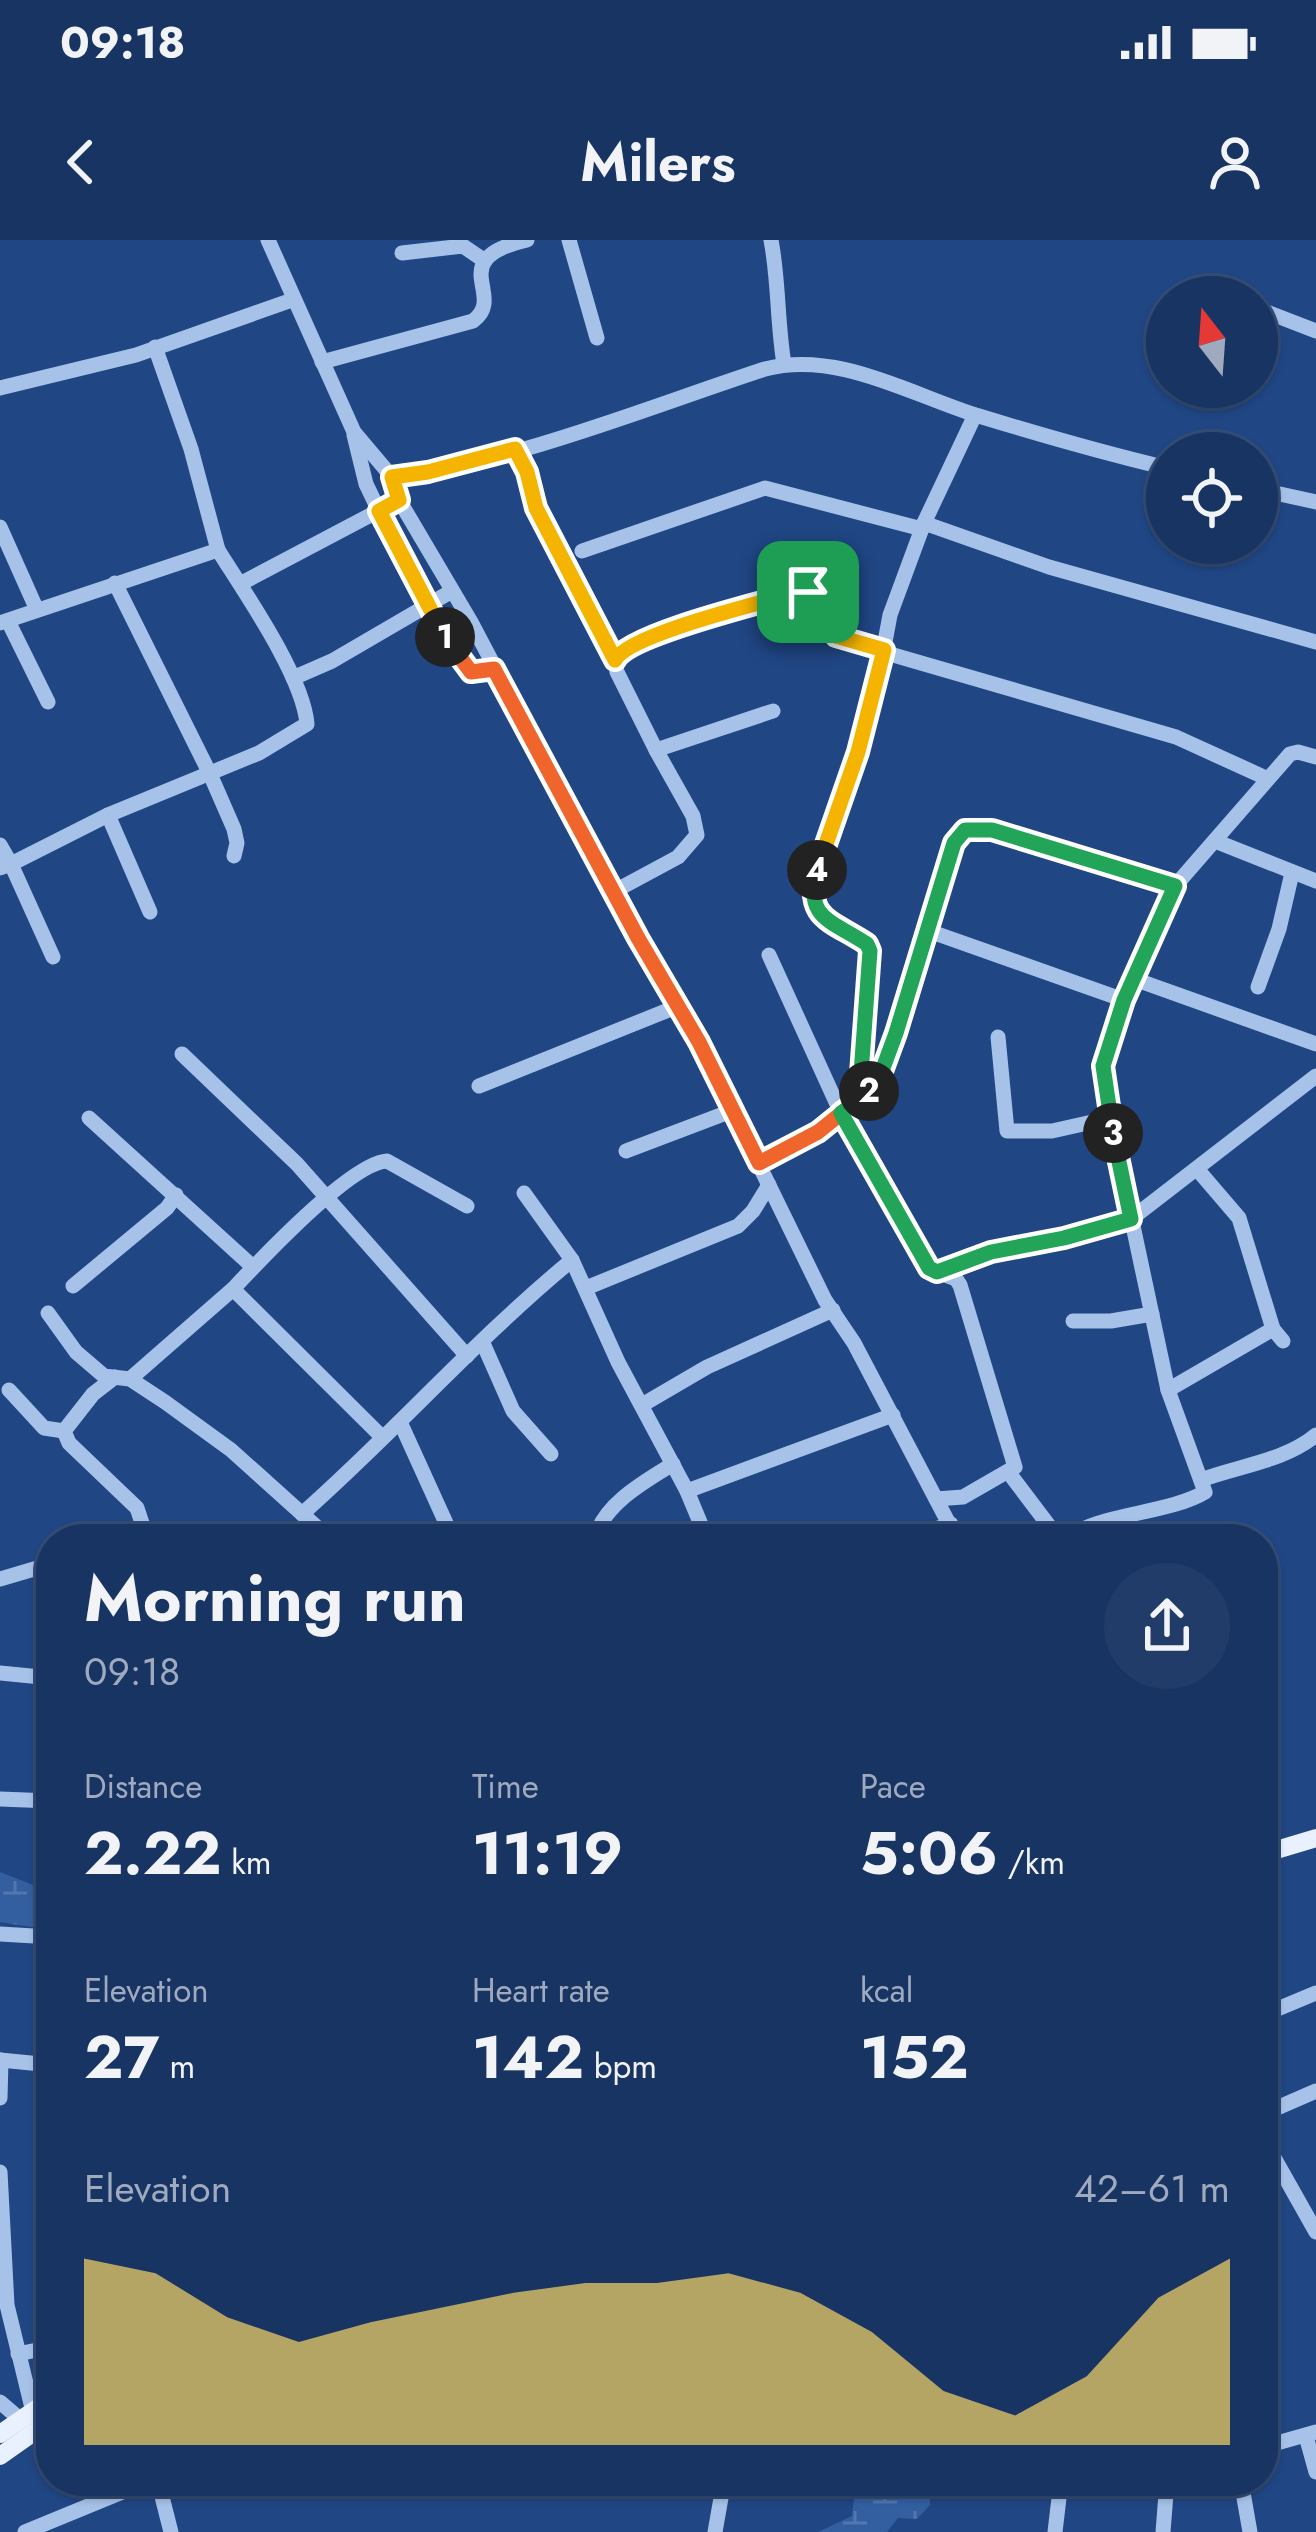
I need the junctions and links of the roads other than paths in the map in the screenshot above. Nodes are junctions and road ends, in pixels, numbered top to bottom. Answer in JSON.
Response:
{"nodes":[{"id":1,"x":268,"y":240,"type":"edge"},
{"id":2,"x":527,"y":240,"type":"edge"},
{"id":3,"x":569,"y":240,"type":"edge"},
{"id":4,"x":771,"y":240,"type":"edge"},
{"id":5,"x":402,"y":253,"type":"dead end"},
{"id":6,"x":485,"y":261,"type":"junction"},
{"id":7,"x":292,"y":299,"type":"junction"},
{"id":8,"x":1278,"y":316,"type":"edge"},
{"id":9,"x":1316,"y":331,"type":"edge"},
{"id":10,"x":597,"y":338,"type":"dead end"},
{"id":11,"x":155,"y":347,"type":"junction"},
{"id":12,"x":322,"y":362,"type":"junction"},
{"id":13,"x":784,"y":364,"type":"junction"},
{"id":14,"x":0,"y":388,"type":"edge"},
{"id":15,"x":975,"y":415,"type":"junction"},
{"id":16,"x":354,"y":432,"type":"junction"},
{"id":17,"x":515,"y":449,"type":"junction"},
{"id":18,"x":1146,"y":462,"type":"edge"},
{"id":19,"x":392,"y":477,"type":"junction"},
{"id":20,"x":1278,"y":494,"type":"edge"},
{"id":21,"x":399,"y":500,"type":"junction"},
{"id":22,"x":1316,"y":502,"type":"edge"},
{"id":23,"x":379,"y":511,"type":"junction"},
{"id":24,"x":923,"y":526,"type":"junction"},
{"id":25,"x":2,"y":536,"type":"edge"},
{"id":26,"x":218,"y":550,"type":"junction"},
{"id":27,"x":582,"y":550,"type":"dead end"},
{"id":28,"x":115,"y":583,"type":"junction"},
{"id":29,"x":240,"y":584,"type":"junction"},
{"id":30,"x":452,"y":591,"type":"junction"},
{"id":31,"x":429,"y":604,"type":"junction"},
{"id":32,"x":38,"y":610,"type":"junction"},
{"id":33,"x":4,"y":622,"type":"edge"},
{"id":34,"x":1316,"y":642,"type":"edge"},
{"id":35,"x":884,"y":650,"type":"junction"},
{"id":36,"x":615,"y":660,"type":"junction"},
{"id":37,"x":494,"y":669,"type":"junction"},
{"id":38,"x":293,"y":679,"type":"junction"},
{"id":39,"x":48,"y":702,"type":"dead end"},
{"id":40,"x":773,"y":711,"type":"dead end"},
{"id":41,"x":656,"y":750,"type":"junction"},
{"id":42,"x":1316,"y":758,"type":"edge"},
{"id":43,"x":210,"y":774,"type":"junction"},
{"id":44,"x":1266,"y":778,"type":"junction"},
{"id":45,"x":108,"y":815,"type":"junction"},
{"id":46,"x":1215,"y":841,"type":"junction"},
{"id":47,"x":0,"y":845,"type":"edge"},
{"id":48,"x":234,"y":856,"type":"dead end"},
{"id":49,"x":5,"y":866,"type":"edge"},
{"id":50,"x":1292,"y":873,"type":"junction"},
{"id":51,"x":1316,"y":881,"type":"edge"},
{"id":52,"x":1175,"y":886,"type":"junction"},
{"id":53,"x":613,"y":892,"type":"junction"},
{"id":54,"x":150,"y":913,"type":"dead end"},
{"id":55,"x":926,"y":930,"type":"junction"},
{"id":56,"x":769,"y":955,"type":"dead end"},
{"id":57,"x":52,"y":957,"type":"dead end"},
{"id":58,"x":1134,"y":979,"type":"junction"},
{"id":59,"x":1258,"y":987,"type":"dead end"},
{"id":60,"x":1124,"y":1000,"type":"junction"},
{"id":61,"x":676,"y":1006,"type":"junction"},
{"id":62,"x":998,"y":1037,"type":"dead end"},
{"id":63,"x":1316,"y":1044,"type":"edge"},
{"id":64,"x":182,"y":1054,"type":"dead end"},
{"id":65,"x":1316,"y":1076,"type":"edge"},
{"id":66,"x":479,"y":1086,"type":"dead end"},
{"id":67,"x":859,"y":1101,"type":"junction"},
{"id":68,"x":734,"y":1110,"type":"junction"},
{"id":69,"x":841,"y":1113,"type":"junction"},
{"id":70,"x":88,"y":1118,"type":"dead end"},
{"id":71,"x":1110,"y":1118,"type":"junction"},
{"id":72,"x":626,"y":1150,"type":"dead end"},
{"id":73,"x":759,"y":1163,"type":"junction"},
{"id":74,"x":1197,"y":1169,"type":"junction"},
{"id":75,"x":769,"y":1184,"type":"junction"},
{"id":76,"x":524,"y":1193,"type":"dead end"},
{"id":77,"x":176,"y":1195,"type":"junction"},
{"id":78,"x":328,"y":1197,"type":"junction"},
{"id":79,"x":467,"y":1206,"type":"dead end"},
{"id":80,"x":1131,"y":1219,"type":"junction"},
{"id":81,"x":572,"y":1260,"type":"junction"},
{"id":82,"x":254,"y":1268,"type":"junction"},
{"id":83,"x":937,"y":1272,"type":"junction"},
{"id":84,"x":73,"y":1286,"type":"dead end"},
{"id":85,"x":586,"y":1288,"type":"junction"},
{"id":86,"x":233,"y":1289,"type":"junction"},
{"id":87,"x":832,"y":1310,"type":"junction"},
{"id":88,"x":48,"y":1312,"type":"dead end"},
{"id":89,"x":1152,"y":1315,"type":"junction"},
{"id":90,"x":1073,"y":1321,"type":"dead end"},
{"id":91,"x":482,"y":1341,"type":"junction"},
{"id":92,"x":467,"y":1356,"type":"junction"},
{"id":93,"x":122,"y":1378,"type":"junction"},
{"id":94,"x":9,"y":1390,"type":"dead end"},
{"id":95,"x":1168,"y":1390,"type":"junction"},
{"id":96,"x":642,"y":1405,"type":"junction"},
{"id":97,"x":893,"y":1415,"type":"junction"},
{"id":98,"x":401,"y":1424,"type":"junction"},
{"id":99,"x":64,"y":1431,"type":"junction"},
{"id":100,"x":1316,"y":1435,"type":"edge"},
{"id":101,"x":382,"y":1437,"type":"junction"},
{"id":102,"x":551,"y":1454,"type":"dead end"},
{"id":103,"x":673,"y":1464,"type":"junction"},
{"id":104,"x":1009,"y":1473,"type":"junction"},
{"id":105,"x":1202,"y":1480,"type":"junction"},
{"id":106,"x":687,"y":1491,"type":"junction"},
{"id":107,"x":936,"y":1499,"type":"junction"},
{"id":108,"x":302,"y":1514,"type":"junction"},
{"id":109,"x":446,"y":1523,"type":"dead end"},
{"id":110,"x":141,"y":1524,"type":"edge"},
{"id":111,"x":313,"y":1524,"type":"edge"},
{"id":112,"x":601,"y":1524,"type":"edge"},
{"id":113,"x":701,"y":1524,"type":"edge"},
{"id":114,"x":950,"y":1524,"type":"edge"},
{"id":115,"x":1052,"y":1524,"type":"edge"},
{"id":116,"x":1099,"y":1524,"type":"edge"},
{"id":117,"x":36,"y":1568,"type":"edge"},
{"id":118,"x":0,"y":1579,"type":"edge"},
{"id":119,"x":0,"y":1672,"type":"edge"},
{"id":120,"x":36,"y":1676,"type":"edge"},
{"id":121,"x":0,"y":1799,"type":"edge"},
{"id":122,"x":36,"y":1801,"type":"edge"},
{"id":123,"x":1316,"y":1828,"type":"edge"},
{"id":124,"x":1316,"y":1838,"type":"edge"},
{"id":125,"x":1278,"y":1839,"type":"edge"},
{"id":126,"x":1278,"y":1849,"type":"edge"},
{"id":127,"x":0,"y":1934,"type":"edge"},
{"id":128,"x":36,"y":1935,"type":"edge"},
{"id":129,"x":1316,"y":1993,"type":"edge"},
{"id":130,"x":1278,"y":2009,"type":"edge"},
{"id":131,"x":1,"y":2060,"type":"edge"},
{"id":132,"x":36,"y":2064,"type":"edge"},
{"id":133,"x":1316,"y":2091,"type":"edge"},
{"id":134,"x":0,"y":2098,"type":"edge"},
{"id":135,"x":1278,"y":2107,"type":"edge"},
{"id":136,"x":1278,"y":2159,"type":"edge"},
{"id":137,"x":0,"y":2172,"type":"edge"},
{"id":138,"x":1309,"y":2203,"type":"edge"},
{"id":139,"x":1316,"y":2232,"type":"edge"},
{"id":140,"x":36,"y":2350,"type":"edge"},
{"id":141,"x":18,"y":2354,"type":"junction"},
{"id":142,"x":0,"y":2402,"type":"edge"},
{"id":143,"x":35,"y":2417,"type":"edge"},
{"id":144,"x":0,"y":2434,"type":"edge"},
{"id":145,"x":1311,"y":2434,"type":"edge"},
{"id":146,"x":1278,"y":2443,"type":"edge"},
{"id":147,"x":0,"y":2456,"type":"edge"},
{"id":148,"x":1316,"y":2472,"type":"edge"},
{"id":149,"x":115,"y":2496,"type":"edge"},
{"id":150,"x":158,"y":2496,"type":"edge"},
{"id":151,"x":721,"y":2496,"type":"edge"},
{"id":152,"x":1059,"y":2496,"type":"edge"},
{"id":153,"x":1166,"y":2496,"type":"edge"},
{"id":154,"x":1243,"y":2496,"type":"edge"},
{"id":155,"x":25,"y":2532,"type":"edge"},
{"id":156,"x":171,"y":2532,"type":"edge"},
{"id":157,"x":715,"y":2532,"type":"edge"},
{"id":158,"x":1055,"y":2532,"type":"edge"},
{"id":159,"x":1163,"y":2532,"type":"edge"},
{"id":160,"x":1250,"y":2532,"type":"edge"}],
"edges":[{"from":1,"to":7,"type":"street"},
{"from":2,"to":6,"type":"street"},
{"from":3,"to":10,"type":"street"},
{"from":4,"to":13,"type":"street"},
{"from":5,"to":6,"type":"street"},
{"from":6,"to":12,"type":"street"},
{"from":7,"to":11,"type":"street"},
{"from":7,"to":12,"type":"street"},
{"from":8,"to":9,"type":"street"},
{"from":11,"to":14,"type":"street"},
{"from":11,"to":26,"type":"street"},
{"from":12,"to":16,"type":"street"},
{"from":13,"to":15,"type":"street"},
{"from":13,"to":17,"type":"street"},
{"from":15,"to":18,"type":"street"},
{"from":15,"to":24,"type":"street"},
{"from":16,"to":19,"type":"street"},
{"from":16,"to":23,"type":"street"},
{"from":17,"to":19,"type":"street"},
{"from":17,"to":36,"type":"street"},
{"from":19,"to":21,"type":"street"},
{"from":20,"to":22,"type":"street"},
{"from":21,"to":23,"type":"street"},
{"from":21,"to":30,"type":"street"},
{"from":23,"to":29,"type":"street"},
{"from":23,"to":31,"type":"street"},
{"from":24,"to":27,"type":"street"},
{"from":24,"to":34,"type":"street"},
{"from":24,"to":35,"type":"street"},
{"from":25,"to":32,"type":"street"},
{"from":26,"to":28,"type":"street"},
{"from":26,"to":29,"type":"street"},
{"from":28,"to":32,"type":"street"},
{"from":28,"to":43,"type":"street"},
{"from":29,"to":38,"type":"street"},
{"from":30,"to":31,"type":"street"},
{"from":30,"to":37,"type":"street"},
{"from":31,"to":37,"type":"street"},
{"from":31,"to":38,"type":"street"},
{"from":32,"to":33,"type":"street"},
{"from":33,"to":39,"type":"street"},
{"from":35,"to":36,"type":"street"},
{"from":35,"to":44,"type":"street"},
{"from":35,"to":67,"type":"street"},
{"from":36,"to":41,"type":"street"},
{"from":37,"to":53,"type":"street"},
{"from":38,"to":43,"type":"street"},
{"from":40,"to":41,"type":"street"},
{"from":41,"to":53,"type":"street"},
{"from":42,"to":44,"type":"street"},
{"from":43,"to":45,"type":"street"},
{"from":43,"to":48,"type":"street"},
{"from":44,"to":46,"type":"street"},
{"from":45,"to":49,"type":"street"},
{"from":45,"to":54,"type":"street"},
{"from":46,"to":50,"type":"street"},
{"from":46,"to":52,"type":"street"},
{"from":47,"to":49,"type":"street"},
{"from":49,"to":57,"type":"street"},
{"from":50,"to":51,"type":"street"},
{"from":50,"to":59,"type":"street"},
{"from":52,"to":55,"type":"street"},
{"from":52,"to":58,"type":"street"},
{"from":53,"to":61,"type":"street"},
{"from":55,"to":60,"type":"street"},
{"from":55,"to":67,"type":"street"},
{"from":56,"to":69,"type":"street"},
{"from":58,"to":60,"type":"street"},
{"from":58,"to":63,"type":"street"},
{"from":60,"to":71,"type":"street"},
{"from":61,"to":66,"type":"street"},
{"from":61,"to":68,"type":"street"},
{"from":62,"to":71,"type":"street"},
{"from":64,"to":78,"type":"street"},
{"from":65,"to":74,"type":"street"},
{"from":67,"to":69,"type":"street"},
{"from":68,"to":72,"type":"street"},
{"from":68,"to":73,"type":"street"},
{"from":69,"to":73,"type":"street"},
{"from":69,"to":83,"type":"street"},
{"from":70,"to":77,"type":"street"},
{"from":71,"to":80,"type":"street"},
{"from":73,"to":75,"type":"street"},
{"from":74,"to":80,"type":"street"},
{"from":74,"to":95,"type":"street"},
{"from":75,"to":85,"type":"street"},
{"from":75,"to":87,"type":"street"},
{"from":76,"to":81,"type":"street"},
{"from":77,"to":82,"type":"street"},
{"from":77,"to":84,"type":"street"},
{"from":78,"to":79,"type":"street"},
{"from":78,"to":82,"type":"street"},
{"from":78,"to":92,"type":"street"},
{"from":80,"to":83,"type":"street"},
{"from":80,"to":89,"type":"street"},
{"from":81,"to":85,"type":"street"},
{"from":81,"to":91,"type":"street"},
{"from":82,"to":86,"type":"street"},
{"from":83,"to":104,"type":"street"},
{"from":85,"to":96,"type":"street"},
{"from":86,"to":93,"type":"street"},
{"from":86,"to":101,"type":"street"},
{"from":87,"to":96,"type":"street"},
{"from":87,"to":97,"type":"street"},
{"from":88,"to":93,"type":"street"},
{"from":89,"to":90,"type":"street"},
{"from":89,"to":95,"type":"street"},
{"from":91,"to":92,"type":"street"},
{"from":91,"to":102,"type":"street"},
{"from":92,"to":98,"type":"street"},
{"from":93,"to":99,"type":"street"},
{"from":93,"to":108,"type":"street"},
{"from":94,"to":99,"type":"street"},
{"from":95,"to":105,"type":"street"},
{"from":96,"to":103,"type":"street"},
{"from":97,"to":106,"type":"street"},
{"from":97,"to":107,"type":"street"},
{"from":98,"to":101,"type":"street"},
{"from":98,"to":109,"type":"street"},
{"from":99,"to":110,"type":"street"},
{"from":100,"to":105,"type":"street"},
{"from":101,"to":108,"type":"street"},
{"from":103,"to":106,"type":"street"},
{"from":103,"to":112,"type":"street"},
{"from":104,"to":107,"type":"street"},
{"from":104,"to":115,"type":"street"},
{"from":105,"to":116,"type":"street"},
{"from":106,"to":113,"type":"street"},
{"from":107,"to":114,"type":"street"},
{"from":108,"to":111,"type":"street"},
{"from":117,"to":118,"type":"street"},
{"from":119,"to":120,"type":"street"},
{"from":121,"to":122,"type":"street"},
{"from":123,"to":125,"type":"main road"},
{"from":124,"to":126,"type":"main road"},
{"from":127,"to":128,"type":"street"},
{"from":129,"to":130,"type":"street"},
{"from":131,"to":132,"type":"street"},
{"from":131,"to":134,"type":"street"},
{"from":133,"to":135,"type":"street"},
{"from":136,"to":138,"type":"street"},
{"from":137,"to":141,"type":"street"},
{"from":138,"to":139,"type":"street"},
{"from":140,"to":141,"type":"street"},
{"from":141,"to":143,"type":"street"},
{"from":142,"to":143,"type":"street"},
{"from":143,"to":144,"type":"main road"},
{"from":143,"to":147,"type":"main road"},
{"from":145,"to":146,"type":"street"},
{"from":145,"to":148,"type":"street"},
{"from":149,"to":155,"type":"street"},
{"from":150,"to":156,"type":"street"},
{"from":151,"to":157,"type":"street"},
{"from":152,"to":158,"type":"street"},
{"from":153,"to":159,"type":"street"},
{"from":154,"to":160,"type":"street"}]}
